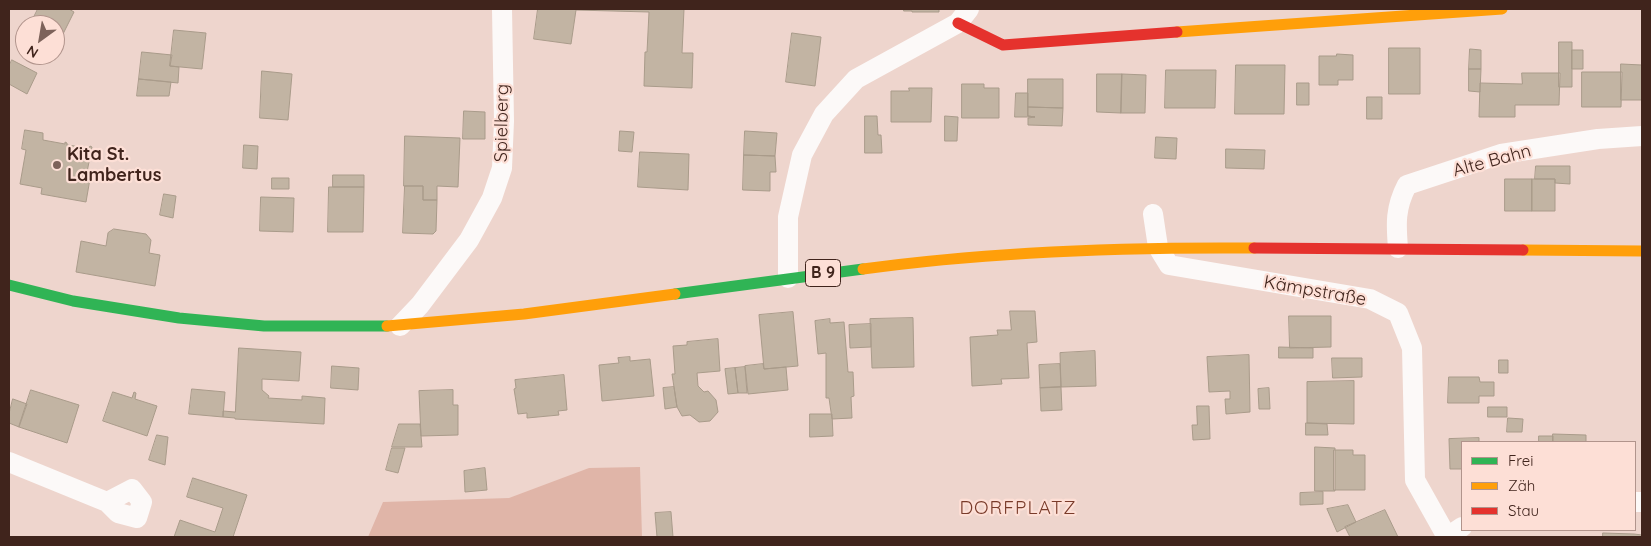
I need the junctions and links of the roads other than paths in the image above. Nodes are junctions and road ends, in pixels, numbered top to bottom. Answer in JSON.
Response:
{"nodes":[{"id":1,"x":502,"y":9,"type":"edge"},
{"id":2,"x":1502,"y":9,"type":"edge"},
{"id":3,"x":963,"y":16,"type":"edge"},
{"id":4,"x":1642,"y":136,"type":"edge"},
{"id":5,"x":1153,"y":214,"type":"dead end"},
{"id":6,"x":1158,"y":247,"type":"junction"},
{"id":7,"x":1398,"y":248,"type":"junction"},
{"id":8,"x":1642,"y":251,"type":"edge"},
{"id":9,"x":788,"y":278,"type":"junction"},
{"id":10,"x":9,"y":285,"type":"edge"},
{"id":11,"x":400,"y":326,"type":"junction"},
{"id":12,"x":9,"y":462,"type":"edge"},
{"id":13,"x":107,"y":502,"type":"dead end"},
{"id":14,"x":1461,"y":528,"type":"edge"},
{"id":15,"x":1447,"y":537,"type":"edge"}],
"edges":[{"from":1,"to":11,"type":"street","name":"Spielberg"},
{"from":2,"to":3,"type":"main road"},
{"from":3,"to":9,"type":"street"},
{"from":4,"to":7,"type":"street","name":"Alte Bahn"},
{"from":5,"to":6,"type":"street","name":"Kämpstraße"},
{"from":6,"to":7,"type":"main road","number":"B 9"},
{"from":6,"to":9,"type":"main road","number":"B 9"},
{"from":6,"to":15,"type":"street","name":"Kämpstraße"},
{"from":7,"to":8,"type":"main road","number":"B 9"},
{"from":9,"to":11,"type":"main road","number":"B 9"},
{"from":10,"to":11,"type":"main road","number":"B 9"},
{"from":12,"to":13,"type":"street"},
{"from":14,"to":15,"type":"street"}]}
